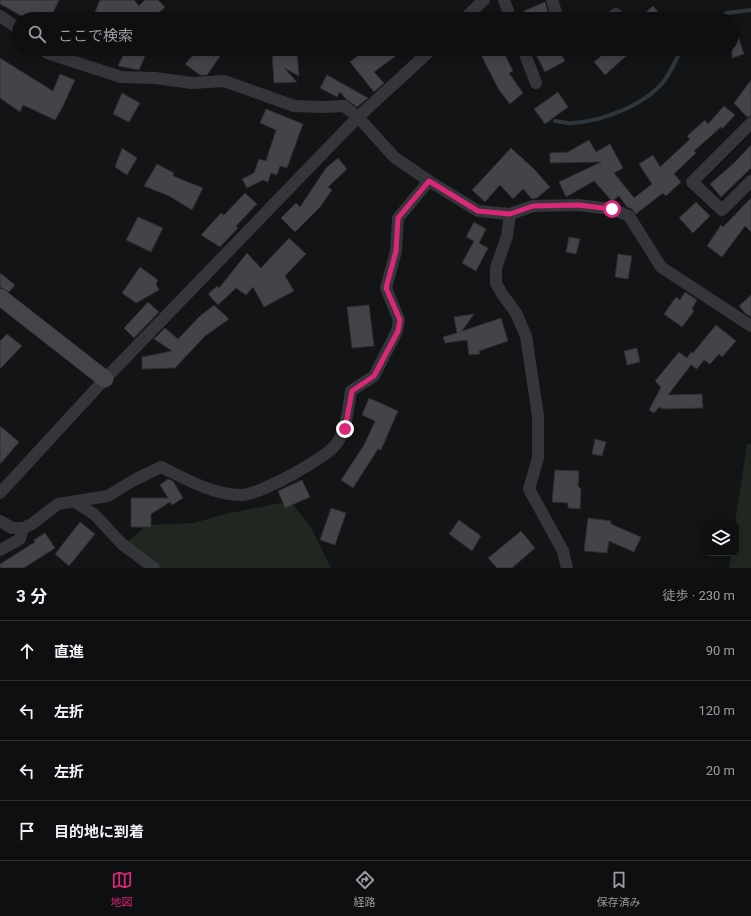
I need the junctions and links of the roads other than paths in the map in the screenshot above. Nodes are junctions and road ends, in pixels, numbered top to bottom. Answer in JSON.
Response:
{"nodes":[{"id":1,"x":484,"y":0,"type":"edge"},
{"id":2,"x":504,"y":0,"type":"edge"},
{"id":3,"x":552,"y":0,"type":"edge"},
{"id":4,"x":471,"y":12,"type":"edge"},
{"id":5,"x":509,"y":12,"type":"edge"},
{"id":6,"x":556,"y":12,"type":"edge"},
{"id":7,"x":0,"y":16,"type":"edge"},
{"id":8,"x":12,"y":24,"type":"edge"},
{"id":9,"x":56,"y":56,"type":"edge"},
{"id":10,"x":424,"y":56,"type":"edge"},
{"id":11,"x":526,"y":56,"type":"edge"},
{"id":12,"x":536,"y":83,"type":"dead end"},
{"id":13,"x":358,"y":118,"type":"junction"},
{"id":14,"x":751,"y":123,"type":"edge"},
{"id":15,"x":429,"y":181,"type":"junction"},
{"id":16,"x":751,"y":181,"type":"edge"},
{"id":17,"x":510,"y":214,"type":"junction"},
{"id":18,"x":0,"y":297,"type":"edge"},
{"id":19,"x":751,"y":326,"type":"edge"},
{"id":20,"x":105,"y":379,"type":"junction"},
{"id":21,"x":0,"y":493,"type":"edge"},
{"id":22,"x":75,"y":502,"type":"junction"},
{"id":23,"x":0,"y":521,"type":"edge"},
{"id":24,"x":23,"y":528,"type":"junction"},
{"id":25,"x":0,"y":550,"type":"edge"},
{"id":26,"x":154,"y":568,"type":"edge"},
{"id":27,"x":567,"y":568,"type":"edge"}],
"edges":[{"from":1,"to":4,"type":"street"},
{"from":2,"to":5,"type":"street"},
{"from":3,"to":6,"type":"street"},
{"from":7,"to":8,"type":"street"},
{"from":9,"to":13,"type":"street"},
{"from":10,"to":13,"type":"street"},
{"from":11,"to":12,"type":"street"},
{"from":13,"to":15,"type":"street"},
{"from":13,"to":20,"type":"street"},
{"from":14,"to":16,"type":"street"},
{"from":15,"to":17,"type":"street"},
{"from":15,"to":22,"type":"street"},
{"from":17,"to":19,"type":"street"},
{"from":17,"to":27,"type":"street"},
{"from":18,"to":20,"type":"street"},
{"from":20,"to":21,"type":"street"},
{"from":22,"to":24,"type":"street"},
{"from":22,"to":26,"type":"street"},
{"from":23,"to":24,"type":"street"},
{"from":24,"to":25,"type":"street"}]}
